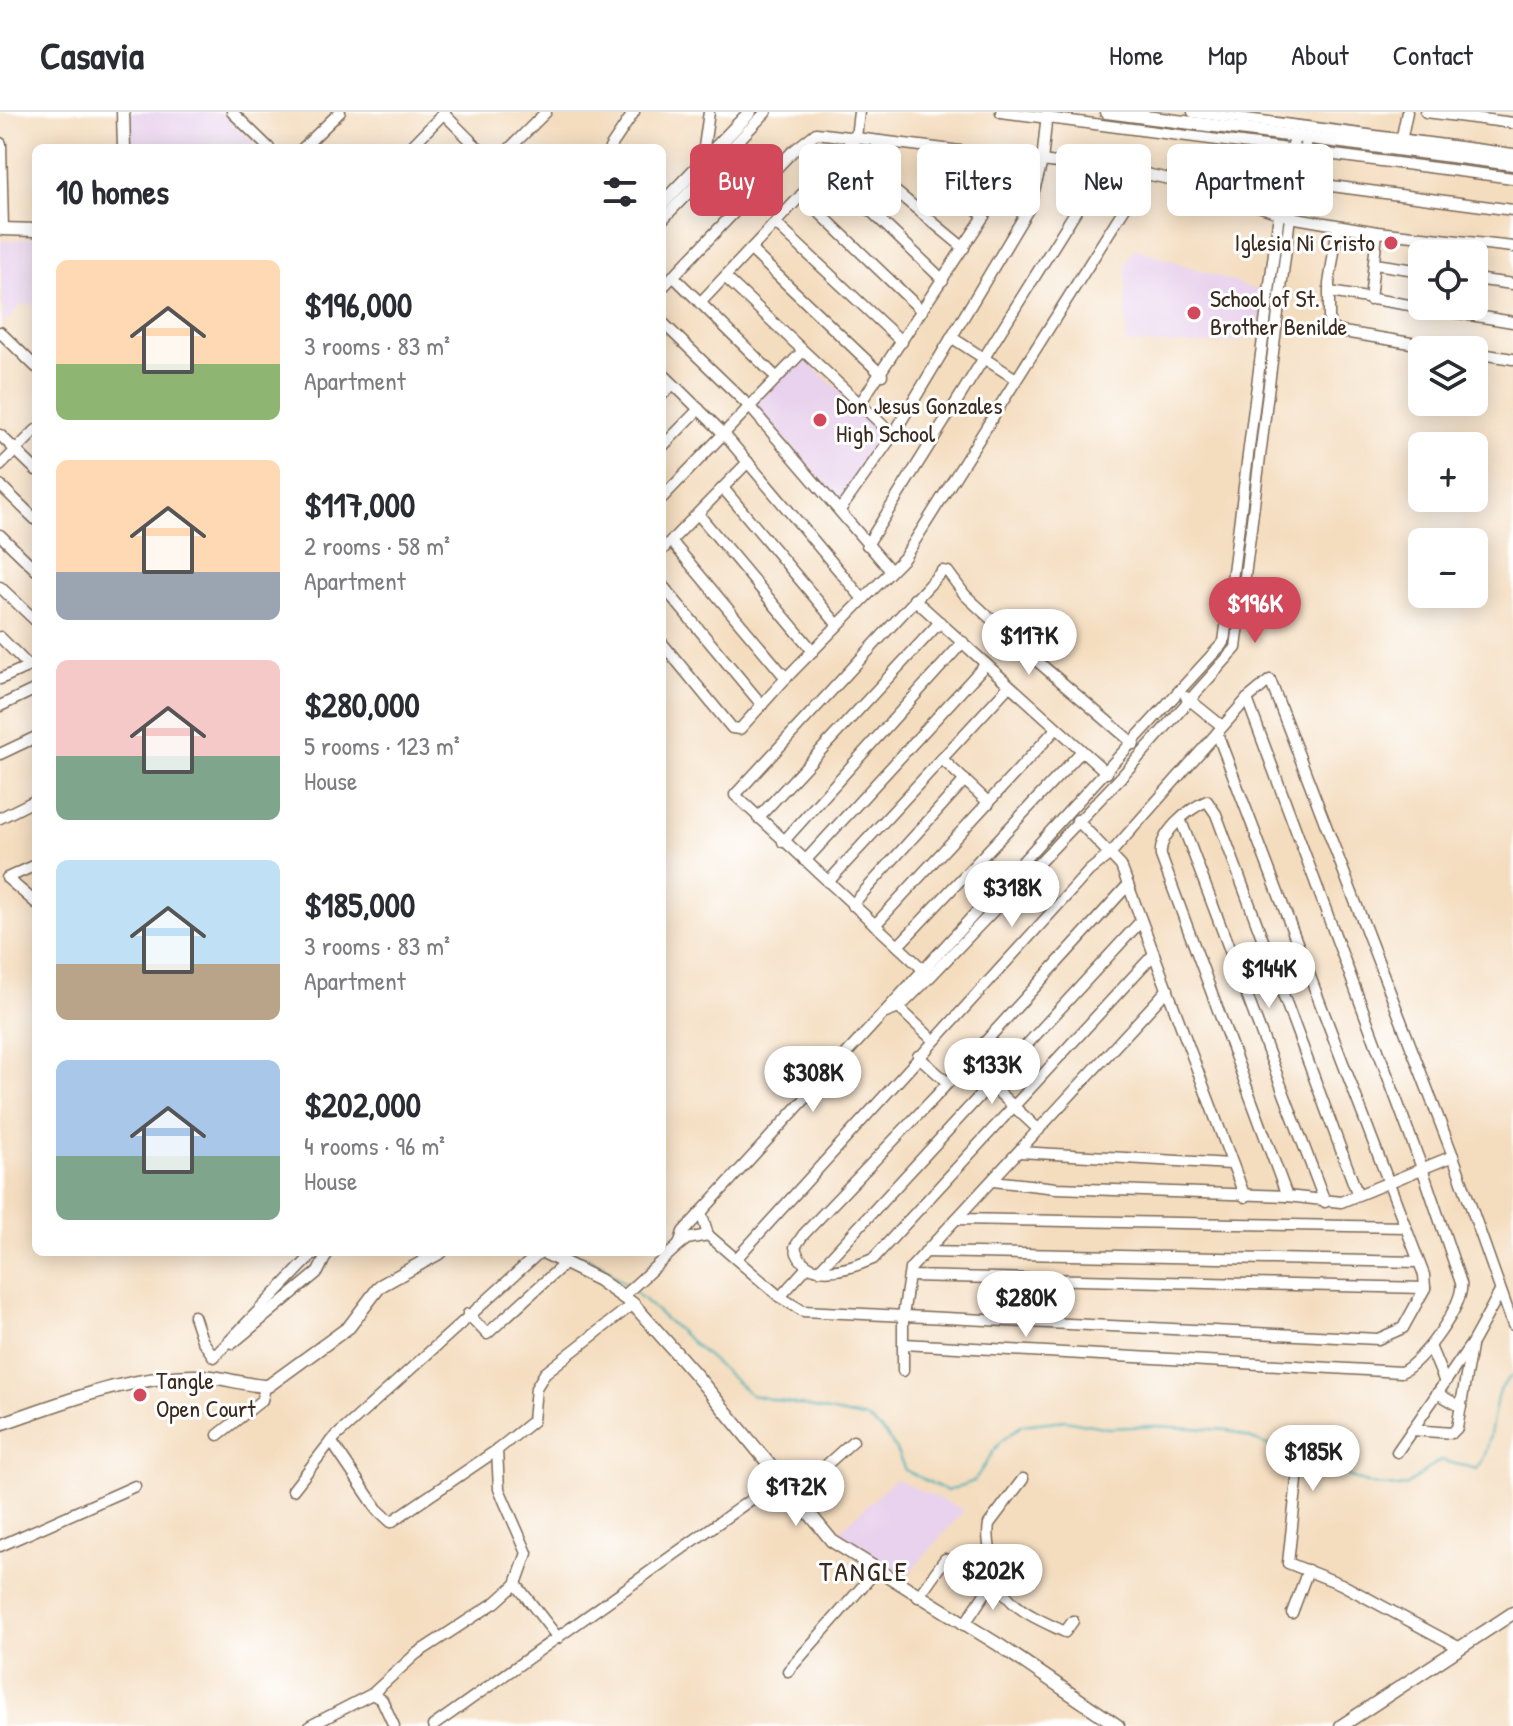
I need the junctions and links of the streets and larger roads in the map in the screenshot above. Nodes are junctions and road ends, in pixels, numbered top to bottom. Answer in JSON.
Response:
{"nodes":[{"id":1,"x":123,"y":112,"type":"edge"},
{"id":2,"x":232,"y":112,"type":"edge"},
{"id":3,"x":340,"y":112,"type":"edge"},
{"id":4,"x":546,"y":112,"type":"edge"},
{"id":5,"x":634,"y":112,"type":"edge"},
{"id":6,"x":709,"y":112,"type":"edge"},
{"id":7,"x":750,"y":112,"type":"edge"},
{"id":8,"x":766,"y":112,"type":"edge"},
{"id":9,"x":859,"y":112,"type":"edge"},
{"id":10,"x":1001,"y":112,"type":"edge"},
{"id":11,"x":1106,"y":112,"type":"edge"},
{"id":12,"x":1193,"y":112,"type":"edge"},
{"id":13,"x":1407,"y":112,"type":"edge"},
{"id":14,"x":1426,"y":112,"type":"edge"},
{"id":15,"x":443,"y":113,"type":"edge"},
{"id":16,"x":1047,"y":115,"type":"edge"},
{"id":17,"x":1242,"y":115,"type":"edge"},
{"id":18,"x":1513,"y":123,"type":"edge"},
{"id":19,"x":706,"y":130,"type":"junction"},
{"id":20,"x":856,"y":137,"type":"junction"},
{"id":21,"x":731,"y":140,"type":"junction"},
{"id":22,"x":879,"y":141,"type":"junction"},
{"id":23,"x":1401,"y":141,"type":"junction"},
{"id":24,"x":0,"y":144,"type":"edge"},
{"id":25,"x":124,"y":144,"type":"edge"},
{"id":26,"x":265,"y":144,"type":"edge"},
{"id":27,"x":307,"y":144,"type":"edge"},
{"id":28,"x":414,"y":144,"type":"edge"},
{"id":29,"x":474,"y":144,"type":"edge"},
{"id":30,"x":514,"y":144,"type":"edge"},
{"id":31,"x":613,"y":144,"type":"edge"},
{"id":32,"x":704,"y":144,"type":"edge"},
{"id":33,"x":725,"y":144,"type":"edge"},
{"id":34,"x":850,"y":144,"type":"edge"},
{"id":35,"x":1300,"y":144,"type":"joint"},
{"id":36,"x":917,"y":147,"type":"edge"},
{"id":37,"x":1333,"y":147,"type":"edge"},
{"id":38,"x":1333,"y":149,"type":"edge"},
{"id":39,"x":1513,"y":154,"type":"edge"},
{"id":40,"x":1042,"y":162,"type":"junction"},
{"id":41,"x":1056,"y":164,"type":"edge"},
{"id":42,"x":1513,"y":164,"type":"edge"},
{"id":43,"x":1513,"y":178,"type":"edge"},
{"id":44,"x":690,"y":180,"type":"edge"},
{"id":45,"x":686,"y":186,"type":"junction"},
{"id":46,"x":1333,"y":186,"type":"edge"},
{"id":47,"x":799,"y":197,"type":"edge"},
{"id":48,"x":666,"y":201,"type":"edge"},
{"id":49,"x":1513,"y":210,"type":"edge"},
{"id":50,"x":666,"y":214,"type":"edge"},
{"id":51,"x":823,"y":216,"type":"edge"},
{"id":52,"x":876,"y":216,"type":"edge"},
{"id":53,"x":984,"y":216,"type":"edge"},
{"id":54,"x":1073,"y":216,"type":"edge"},
{"id":55,"x":1119,"y":216,"type":"edge"},
{"id":56,"x":1285,"y":216,"type":"joint"},
{"id":57,"x":776,"y":224,"type":"junction"},
{"id":58,"x":1338,"y":226,"type":"junction"},
{"id":59,"x":32,"y":230,"type":"edge"},
{"id":60,"x":1,"y":231,"type":"edge"},
{"id":61,"x":1377,"y":232,"type":"junction"},
{"id":62,"x":1513,"y":247,"type":"edge"},
{"id":63,"x":964,"y":248,"type":"junction"},
{"id":64,"x":751,"y":250,"type":"junction"},
{"id":65,"x":1375,"y":264,"type":"junction"},
{"id":66,"x":1408,"y":269,"type":"edge"},
{"id":67,"x":673,"y":276,"type":"junction"},
{"id":68,"x":725,"y":277,"type":"junction"},
{"id":69,"x":943,"y":280,"type":"junction"},
{"id":70,"x":1488,"y":281,"type":"edge"},
{"id":71,"x":666,"y":284,"type":"edge"},
{"id":72,"x":1513,"y":284,"type":"edge"},
{"id":73,"x":1330,"y":292,"type":"junction"},
{"id":74,"x":1370,"y":300,"type":"junction"},
{"id":75,"x":700,"y":303,"type":"junction"},
{"id":76,"x":922,"y":311,"type":"junction"},
{"id":77,"x":1513,"y":322,"type":"edge"},
{"id":78,"x":666,"y":326,"type":"edge"},
{"id":79,"x":0,"y":332,"type":"edge"},
{"id":80,"x":951,"y":337,"type":"junction"},
{"id":81,"x":902,"y":342,"type":"junction"},
{"id":82,"x":1408,"y":342,"type":"edge"},
{"id":83,"x":802,"y":352,"type":"junction"},
{"id":84,"x":1488,"y":355,"type":"edge"},
{"id":85,"x":984,"y":358,"type":"junction"},
{"id":86,"x":1513,"y":359,"type":"edge"},
{"id":87,"x":32,"y":363,"type":"edge"},
{"id":88,"x":882,"y":375,"type":"junction"},
{"id":89,"x":666,"y":377,"type":"edge"},
{"id":90,"x":777,"y":378,"type":"junction"},
{"id":91,"x":1016,"y":379,"type":"junction"},
{"id":92,"x":673,"y":384,"type":"junction"},
{"id":93,"x":666,"y":391,"type":"edge"},
{"id":94,"x":859,"y":405,"type":"junction"},
{"id":95,"x":750,"y":407,"type":"junction"},
{"id":96,"x":699,"y":409,"type":"junction"},
{"id":97,"x":32,"y":434,"type":"edge"},
{"id":98,"x":724,"y":434,"type":"junction"},
{"id":99,"x":0,"y":435,"type":"edge"},
{"id":100,"x":893,"y":435,"type":"junction"},
{"id":101,"x":666,"y":443,"type":"edge"},
{"id":102,"x":15,"y":450,"type":"junction"},
{"id":103,"x":748,"y":462,"type":"junction"},
{"id":104,"x":0,"y":466,"type":"edge"},
{"id":105,"x":32,"y":466,"type":"edge"},
{"id":106,"x":0,"y":485,"type":"edge"},
{"id":107,"x":723,"y":488,"type":"junction"},
{"id":108,"x":666,"y":494,"type":"edge"},
{"id":109,"x":840,"y":510,"type":"junction"},
{"id":110,"x":698,"y":514,"type":"junction"},
{"id":111,"x":32,"y":516,"type":"edge"},
{"id":112,"x":1245,"y":529,"type":"junction"},
{"id":113,"x":0,"y":535,"type":"edge"},
{"id":114,"x":671,"y":541,"type":"junction"},
{"id":115,"x":867,"y":545,"type":"junction"},
{"id":116,"x":666,"y":546,"type":"edge"},
{"id":117,"x":32,"y":566,"type":"edge"},
{"id":118,"x":890,"y":570,"type":"junction"},
{"id":119,"x":0,"y":587,"type":"edge"},
{"id":120,"x":666,"y":590,"type":"edge"},
{"id":121,"x":862,"y":598,"type":"junction"},
{"id":122,"x":914,"y":599,"type":"junction"},
{"id":123,"x":32,"y":617,"type":"edge"},
{"id":124,"x":940,"y":622,"type":"junction"},
{"id":125,"x":837,"y":624,"type":"junction"},
{"id":126,"x":0,"y":637,"type":"edge"},
{"id":127,"x":963,"y":642,"type":"junction"},
{"id":128,"x":666,"y":648,"type":"edge"},
{"id":129,"x":813,"y":651,"type":"junction"},
{"id":130,"x":32,"y":664,"type":"edge"},
{"id":131,"x":986,"y":664,"type":"junction"},
{"id":132,"x":786,"y":678,"type":"junction"},
{"id":133,"x":0,"y":679,"type":"edge"},
{"id":134,"x":1009,"y":686,"type":"junction"},
{"id":135,"x":32,"y":691,"type":"edge"},
{"id":136,"x":1181,"y":693,"type":"junction"},
{"id":137,"x":1247,"y":699,"type":"junction"},
{"id":138,"x":1191,"y":700,"type":"junction"},
{"id":139,"x":762,"y":705,"type":"junction"},
{"id":140,"x":0,"y":706,"type":"edge"},
{"id":141,"x":1056,"y":729,"type":"junction"},
{"id":142,"x":1219,"y":730,"type":"junction"},
{"id":143,"x":32,"y":739,"type":"edge"},
{"id":144,"x":1134,"y":744,"type":"junction"},
{"id":145,"x":1081,"y":752,"type":"junction"},
{"id":146,"x":0,"y":754,"type":"edge"},
{"id":147,"x":942,"y":759,"type":"junction"},
{"id":148,"x":1107,"y":773,"type":"junction"},
{"id":149,"x":965,"y":780,"type":"junction"},
{"id":150,"x":32,"y":802,"type":"edge"},
{"id":151,"x":989,"y":803,"type":"junction"},
{"id":152,"x":1068,"y":812,"type":"junction"},
{"id":153,"x":0,"y":818,"type":"edge"},
{"id":154,"x":758,"y":818,"type":"junction"},
{"id":155,"x":1181,"y":821,"type":"junction"},
{"id":156,"x":1079,"y":822,"type":"junction"},
{"id":157,"x":783,"y":842,"type":"junction"},
{"id":158,"x":1110,"y":854,"type":"junction"},
{"id":159,"x":805,"y":861,"type":"junction"},
{"id":160,"x":32,"y":867,"type":"edge"},
{"id":161,"x":828,"y":882,"type":"junction"},
{"id":162,"x":1128,"y":885,"type":"junction"},
{"id":163,"x":32,"y":900,"type":"edge"},
{"id":164,"x":852,"y":905,"type":"junction"},
{"id":165,"x":1141,"y":921,"type":"junction"},
{"id":166,"x":875,"y":925,"type":"junction"},
{"id":167,"x":898,"y":946,"type":"junction"},
{"id":168,"x":1154,"y":954,"type":"junction"},
{"id":169,"x":927,"y":973,"type":"junction"},
{"id":170,"x":1168,"y":989,"type":"junction"},
{"id":171,"x":899,"y":1008,"type":"junction"},
{"id":172,"x":878,"y":1017,"type":"junction"},
{"id":173,"x":933,"y":1040,"type":"junction"},
{"id":174,"x":918,"y":1056,"type":"junction"},
{"id":175,"x":966,"y":1062,"type":"junction"},
{"id":176,"x":948,"y":1083,"type":"junction"},
{"id":177,"x":990,"y":1083,"type":"junction"},
{"id":178,"x":1015,"y":1105,"type":"junction"},
{"id":179,"x":1039,"y":1130,"type":"junction"},
{"id":180,"x":1019,"y":1152,"type":"junction"},
{"id":181,"x":1453,"y":1156,"type":"junction"},
{"id":182,"x":1231,"y":1164,"type":"junction"},
{"id":183,"x":1422,"y":1168,"type":"junction"},
{"id":184,"x":1390,"y":1179,"type":"junction"},
{"id":185,"x":993,"y":1181,"type":"junction"},
{"id":186,"x":1357,"y":1193,"type":"junction"},
{"id":187,"x":1287,"y":1196,"type":"junction"},
{"id":188,"x":1245,"y":1197,"type":"junction"},
{"id":189,"x":1325,"y":1202,"type":"junction"},
{"id":190,"x":701,"y":1212,"type":"junction"},
{"id":191,"x":956,"y":1219,"type":"junction"},
{"id":192,"x":1406,"y":1227,"type":"junction"},
{"id":193,"x":708,"y":1235,"type":"junction"},
{"id":194,"x":679,"y":1245,"type":"junction"},
{"id":195,"x":925,"y":1252,"type":"junction"},
{"id":196,"x":311,"y":1256,"type":"edge"},
{"id":197,"x":326,"y":1256,"type":"edge"},
{"id":198,"x":537,"y":1256,"type":"edge"},
{"id":199,"x":548,"y":1256,"type":"edge"},
{"id":200,"x":417,"y":1257,"type":"edge"},
{"id":201,"x":737,"y":1258,"type":"junction"},
{"id":202,"x":1418,"y":1262,"type":"junction"},
{"id":203,"x":563,"y":1265,"type":"junction"},
{"id":204,"x":814,"y":1268,"type":"junction"},
{"id":205,"x":910,"y":1276,"type":"junction"},
{"id":206,"x":1425,"y":1288,"type":"junction"},
{"id":207,"x":1500,"y":1292,"type":"junction"},
{"id":208,"x":630,"y":1294,"type":"junction"},
{"id":209,"x":780,"y":1297,"type":"junction"},
{"id":210,"x":468,"y":1314,"type":"junction"},
{"id":211,"x":194,"y":1316,"type":"dead end"},
{"id":212,"x":903,"y":1316,"type":"junction"},
{"id":213,"x":1513,"y":1325,"type":"edge"},
{"id":214,"x":1472,"y":1343,"type":"junction"},
{"id":215,"x":904,"y":1344,"type":"junction"},
{"id":216,"x":1430,"y":1346,"type":"junction"},
{"id":217,"x":214,"y":1357,"type":"junction"},
{"id":218,"x":903,"y":1371,"type":"dead end"},
{"id":219,"x":202,"y":1376,"type":"junction"},
{"id":220,"x":1444,"y":1380,"type":"junction"},
{"id":221,"x":265,"y":1387,"type":"junction"},
{"id":222,"x":1437,"y":1393,"type":"junction"},
{"id":223,"x":1461,"y":1407,"type":"junction"},
{"id":224,"x":0,"y":1424,"type":"edge"},
{"id":225,"x":1412,"y":1430,"type":"junction"},
{"id":226,"x":218,"y":1435,"type":"dead end"},
{"id":227,"x":331,"y":1441,"type":"junction"},
{"id":228,"x":853,"y":1441,"type":"dead end"},
{"id":229,"x":497,"y":1450,"type":"junction"},
{"id":230,"x":1397,"y":1452,"type":"dead end"},
{"id":231,"x":1273,"y":1457,"type":"dead end"},
{"id":232,"x":780,"y":1479,"type":"junction"},
{"id":233,"x":1023,"y":1479,"type":"dead end"},
{"id":234,"x":135,"y":1486,"type":"dead end"},
{"id":235,"x":293,"y":1490,"type":"dead end"},
{"id":236,"x":793,"y":1495,"type":"junction"},
{"id":237,"x":0,"y":1546,"type":"edge"},
{"id":238,"x":945,"y":1559,"type":"dead end"},
{"id":239,"x":1308,"y":1570,"type":"junction"},
{"id":240,"x":876,"y":1571,"type":"junction"},
{"id":241,"x":994,"y":1580,"type":"junction"},
{"id":242,"x":516,"y":1584,"type":"junction"},
{"id":243,"x":918,"y":1597,"type":"junction"},
{"id":244,"x":1292,"y":1613,"type":"dead end"},
{"id":245,"x":1513,"y":1613,"type":"edge"},
{"id":246,"x":1073,"y":1621,"type":"dead end"},
{"id":247,"x":964,"y":1625,"type":"junction"},
{"id":248,"x":558,"y":1638,"type":"junction"},
{"id":249,"x":1460,"y":1648,"type":"junction"},
{"id":250,"x":788,"y":1671,"type":"dead end"},
{"id":251,"x":372,"y":1694,"type":"junction"},
{"id":252,"x":1109,"y":1723,"type":"edge"},
{"id":253,"x":310,"y":1726,"type":"edge"},
{"id":254,"x":394,"y":1726,"type":"edge"},
{"id":255,"x":433,"y":1726,"type":"edge"},
{"id":256,"x":1341,"y":1726,"type":"edge"}],
"edges":[{"from":1,"to":25,"type":"street"},
{"from":2,"to":26,"type":"street"},
{"from":3,"to":27,"type":"street"},
{"from":4,"to":30,"type":"street"},
{"from":5,"to":31,"type":"street"},
{"from":6,"to":19,"type":"street"},
{"from":7,"to":21,"type":"street"},
{"from":8,"to":21,"type":"street"},
{"from":9,"to":20,"type":"street"},
{"from":10,"to":16,"type":"street"},
{"from":11,"to":35,"type":"street"},
{"from":12,"to":17,"type":"street"},
{"from":13,"to":23,"type":"street"},
{"from":14,"to":18,"type":"street"},
{"from":15,"to":28,"type":"street"},
{"from":15,"to":29,"type":"street"},
{"from":16,"to":35,"type":"street"},
{"from":16,"to":40,"type":"street"},
{"from":17,"to":23,"type":"street"},
{"from":19,"to":21,"type":"street"},
{"from":19,"to":32,"type":"street"},
{"from":20,"to":22,"type":"street"},
{"from":20,"to":34,"type":"street"},
{"from":20,"to":67,"type":"street"},
{"from":21,"to":33,"type":"street"},
{"from":21,"to":45,"type":"street"},
{"from":22,"to":36,"type":"street"},
{"from":22,"to":63,"type":"street"},
{"from":23,"to":39,"type":"street"},
{"from":24,"to":60,"type":"street"},
{"from":37,"to":42,"type":"street"},
{"from":38,"to":43,"type":"street"},
{"from":40,"to":41,"type":"street"},
{"from":40,"to":80,"type":"street"},
{"from":44,"to":45,"type":"street"},
{"from":45,"to":48,"type":"street"},
{"from":45,"to":50,"type":"street"},
{"from":46,"to":49,"type":"street"},
{"from":47,"to":57,"type":"street"},
{"from":51,"to":76,"type":"street"},
{"from":52,"to":69,"type":"street"},
{"from":53,"to":63,"type":"street"},
{"from":54,"to":85,"type":"street"},
{"from":55,"to":91,"type":"street"},
{"from":56,"to":58,"type":"street"},
{"from":56,"to":112,"type":"street"},
{"from":57,"to":64,"type":"street"},
{"from":57,"to":81,"type":"street"},
{"from":58,"to":61,"type":"street"},
{"from":58,"to":73,"type":"street"},
{"from":59,"to":60,"type":"street"},
{"from":61,"to":62,"type":"street"},
{"from":61,"to":65,"type":"street"},
{"from":63,"to":69,"type":"street"},
{"from":64,"to":68,"type":"street"},
{"from":64,"to":88,"type":"street"},
{"from":65,"to":66,"type":"street"},
{"from":65,"to":74,"type":"street"},
{"from":67,"to":71,"type":"street"},
{"from":67,"to":75,"type":"street"},
{"from":68,"to":75,"type":"street"},
{"from":68,"to":83,"type":"street"},
{"from":69,"to":76,"type":"street"},
{"from":70,"to":72,"type":"street"},
{"from":73,"to":74,"type":"street"},
{"from":73,"to":82,"type":"street"},
{"from":74,"to":77,"type":"street"},
{"from":75,"to":90,"type":"street"},
{"from":76,"to":81,"type":"street"},
{"from":78,"to":95,"type":"street"},
{"from":79,"to":87,"type":"street"},
{"from":80,"to":85,"type":"street"},
{"from":80,"to":100,"type":"street"},
{"from":81,"to":88,"type":"street"},
{"from":83,"to":90,"type":"street"},
{"from":83,"to":94,"type":"street"},
{"from":84,"to":86,"type":"street"},
{"from":85,"to":91,"type":"street"},
{"from":85,"to":115,"type":"street"},
{"from":88,"to":94,"type":"street"},
{"from":89,"to":92,"type":"street"},
{"from":90,"to":95,"type":"street"},
{"from":91,"to":118,"type":"street"},
{"from":92,"to":93,"type":"street"},
{"from":92,"to":96,"type":"street"},
{"from":94,"to":100,"type":"street"},
{"from":95,"to":98,"type":"street"},
{"from":95,"to":109,"type":"street"},
{"from":96,"to":98,"type":"street"},
{"from":96,"to":101,"type":"street"},
{"from":97,"to":102,"type":"street"},
{"from":98,"to":103,"type":"street"},
{"from":98,"to":108,"type":"street"},
{"from":99,"to":102,"type":"street"},
{"from":100,"to":109,"type":"street"},
{"from":102,"to":104,"type":"street"},
{"from":102,"to":105,"type":"street"},
{"from":103,"to":107,"type":"street"},
{"from":103,"to":121,"type":"street"},
{"from":106,"to":111,"type":"street"},
{"from":107,"to":110,"type":"street"},
{"from":107,"to":125,"type":"street"},
{"from":109,"to":115,"type":"street"},
{"from":110,"to":114,"type":"street"},
{"from":110,"to":129,"type":"street"},
{"from":112,"to":136,"type":"street"},
{"from":112,"to":138,"type":"street"},
{"from":113,"to":117,"type":"street"},
{"from":114,"to":116,"type":"street"},
{"from":114,"to":132,"type":"street"},
{"from":115,"to":118,"type":"street"},
{"from":118,"to":121,"type":"street"},
{"from":119,"to":123,"type":"street"},
{"from":120,"to":139,"type":"street"},
{"from":121,"to":125,"type":"street"},
{"from":122,"to":124,"type":"street"},
{"from":122,"to":144,"type":"street"},
{"from":122,"to":154,"type":"street"},
{"from":124,"to":127,"type":"street"},
{"from":124,"to":154,"type":"street"},
{"from":125,"to":129,"type":"street"},
{"from":126,"to":130,"type":"street"},
{"from":127,"to":131,"type":"street"},
{"from":127,"to":157,"type":"street"},
{"from":128,"to":139,"type":"street"},
{"from":129,"to":132,"type":"street"},
{"from":130,"to":133,"type":"street"},
{"from":131,"to":134,"type":"street"},
{"from":131,"to":159,"type":"street"},
{"from":132,"to":139,"type":"street"},
{"from":134,"to":141,"type":"street"},
{"from":134,"to":147,"type":"street"},
{"from":135,"to":140,"type":"street"},
{"from":136,"to":138,"type":"street"},
{"from":136,"to":144,"type":"street"},
{"from":137,"to":142,"type":"street"},
{"from":137,"to":181,"type":"street"},
{"from":137,"to":183,"type":"street"},
{"from":138,"to":142,"type":"street"},
{"from":138,"to":156,"type":"street"},
{"from":141,"to":145,"type":"street"},
{"from":141,"to":151,"type":"street"},
{"from":142,"to":158,"type":"street"},
{"from":142,"to":184,"type":"street"},
{"from":143,"to":146,"type":"street"},
{"from":144,"to":148,"type":"street"},
{"from":145,"to":148,"type":"street"},
{"from":145,"to":167,"type":"street"},
{"from":147,"to":149,"type":"street"},
{"from":147,"to":161,"type":"street"},
{"from":148,"to":152,"type":"street"},
{"from":149,"to":151,"type":"street"},
{"from":149,"to":164,"type":"street"},
{"from":150,"to":153,"type":"street"},
{"from":151,"to":166,"type":"street"},
{"from":152,"to":156,"type":"street"},
{"from":152,"to":169,"type":"street"},
{"from":154,"to":157,"type":"street"},
{"from":155,"to":186,"type":"street"},
{"from":155,"to":187,"type":"street"},
{"from":155,"to":189,"type":"street"},
{"from":156,"to":158,"type":"street"},
{"from":156,"to":169,"type":"street"},
{"from":157,"to":159,"type":"street"},
{"from":158,"to":162,"type":"street"},
{"from":158,"to":173,"type":"street"},
{"from":159,"to":161,"type":"street"},
{"from":160,"to":163,"type":"street"},
{"from":161,"to":164,"type":"street"},
{"from":162,"to":165,"type":"street"},
{"from":162,"to":175,"type":"street"},
{"from":164,"to":166,"type":"street"},
{"from":165,"to":168,"type":"street"},
{"from":165,"to":177,"type":"street"},
{"from":166,"to":167,"type":"street"},
{"from":167,"to":169,"type":"street"},
{"from":168,"to":170,"type":"street"},
{"from":168,"to":178,"type":"street"},
{"from":169,"to":171,"type":"street"},
{"from":169,"to":172,"type":"street"},
{"from":170,"to":179,"type":"street"},
{"from":170,"to":182,"type":"street"},
{"from":171,"to":172,"type":"street"},
{"from":171,"to":173,"type":"street"},
{"from":172,"to":190,"type":"street"},
{"from":173,"to":174,"type":"street"},
{"from":174,"to":176,"type":"street"},
{"from":174,"to":201,"type":"street"},
{"from":175,"to":176,"type":"street"},
{"from":175,"to":177,"type":"street"},
{"from":176,"to":204,"type":"street"},
{"from":177,"to":178,"type":"street"},
{"from":177,"to":204,"type":"street"},
{"from":178,"to":179,"type":"street"},
{"from":178,"to":204,"type":"street"},
{"from":179,"to":180,"type":"street"},
{"from":180,"to":182,"type":"street"},
{"from":180,"to":185,"type":"street"},
{"from":181,"to":183,"type":"street"},
{"from":181,"to":207,"type":"street"},
{"from":182,"to":188,"type":"street"},
{"from":183,"to":184,"type":"street"},
{"from":183,"to":216,"type":"street"},
{"from":184,"to":186,"type":"street"},
{"from":184,"to":192,"type":"street"},
{"from":185,"to":188,"type":"street"},
{"from":185,"to":191,"type":"street"},
{"from":186,"to":189,"type":"street"},
{"from":187,"to":188,"type":"street"},
{"from":187,"to":189,"type":"street"},
{"from":190,"to":193,"type":"street"},
{"from":190,"to":194,"type":"street"},
{"from":191,"to":192,"type":"street"},
{"from":191,"to":195,"type":"street"},
{"from":192,"to":202,"type":"street"},
{"from":193,"to":194,"type":"street"},
{"from":193,"to":201,"type":"street"},
{"from":194,"to":208,"type":"street"},
{"from":195,"to":202,"type":"street"},
{"from":195,"to":205,"type":"street"},
{"from":196,"to":217,"type":"street"},
{"from":197,"to":217,"type":"street"},
{"from":198,"to":210,"type":"street"},
{"from":199,"to":203,"type":"street"},
{"from":200,"to":221,"type":"street"},
{"from":201,"to":209,"type":"street"},
{"from":202,"to":206,"type":"street"},
{"from":203,"to":208,"type":"street"},
{"from":203,"to":210,"type":"street"},
{"from":204,"to":209,"type":"street"},
{"from":205,"to":206,"type":"street"},
{"from":205,"to":212,"type":"street"},
{"from":206,"to":212,"type":"street"},
{"from":207,"to":213,"type":"street"},
{"from":207,"to":214,"type":"street"},
{"from":208,"to":229,"type":"street"},
{"from":208,"to":232,"type":"street"},
{"from":209,"to":212,"type":"street"},
{"from":210,"to":227,"type":"street"},
{"from":211,"to":217,"type":"street"},
{"from":212,"to":215,"type":"street"},
{"from":214,"to":220,"type":"street"},
{"from":214,"to":223,"type":"street"},
{"from":215,"to":216,"type":"street"},
{"from":215,"to":218,"type":"street"},
{"from":216,"to":220,"type":"street"},
{"from":217,"to":219,"type":"street"},
{"from":219,"to":221,"type":"street"},
{"from":219,"to":224,"type":"street"},
{"from":220,"to":222,"type":"street"},
{"from":221,"to":226,"type":"street"},
{"from":222,"to":223,"type":"street"},
{"from":222,"to":225,"type":"street"},
{"from":223,"to":225,"type":"street"},
{"from":225,"to":230,"type":"street"},
{"from":227,"to":229,"type":"street"},
{"from":227,"to":235,"type":"street"},
{"from":228,"to":236,"type":"street"},
{"from":229,"to":242,"type":"street"},
{"from":231,"to":239,"type":"street"},
{"from":232,"to":236,"type":"street"},
{"from":232,"to":248,"type":"street"},
{"from":233,"to":241,"type":"street"},
{"from":234,"to":237,"type":"street"},
{"from":236,"to":240,"type":"street"},
{"from":238,"to":243,"type":"street"},
{"from":239,"to":244,"type":"street"},
{"from":239,"to":249,"type":"street"},
{"from":240,"to":243,"type":"street"},
{"from":240,"to":250,"type":"street"},
{"from":241,"to":246,"type":"street"},
{"from":241,"to":247,"type":"street"},
{"from":242,"to":248,"type":"street"},
{"from":242,"to":251,"type":"street"},
{"from":243,"to":247,"type":"street"},
{"from":245,"to":249,"type":"street"},
{"from":247,"to":252,"type":"street"},
{"from":248,"to":255,"type":"street"},
{"from":249,"to":256,"type":"street"},
{"from":251,"to":253,"type":"street"},
{"from":251,"to":254,"type":"street"}]}
